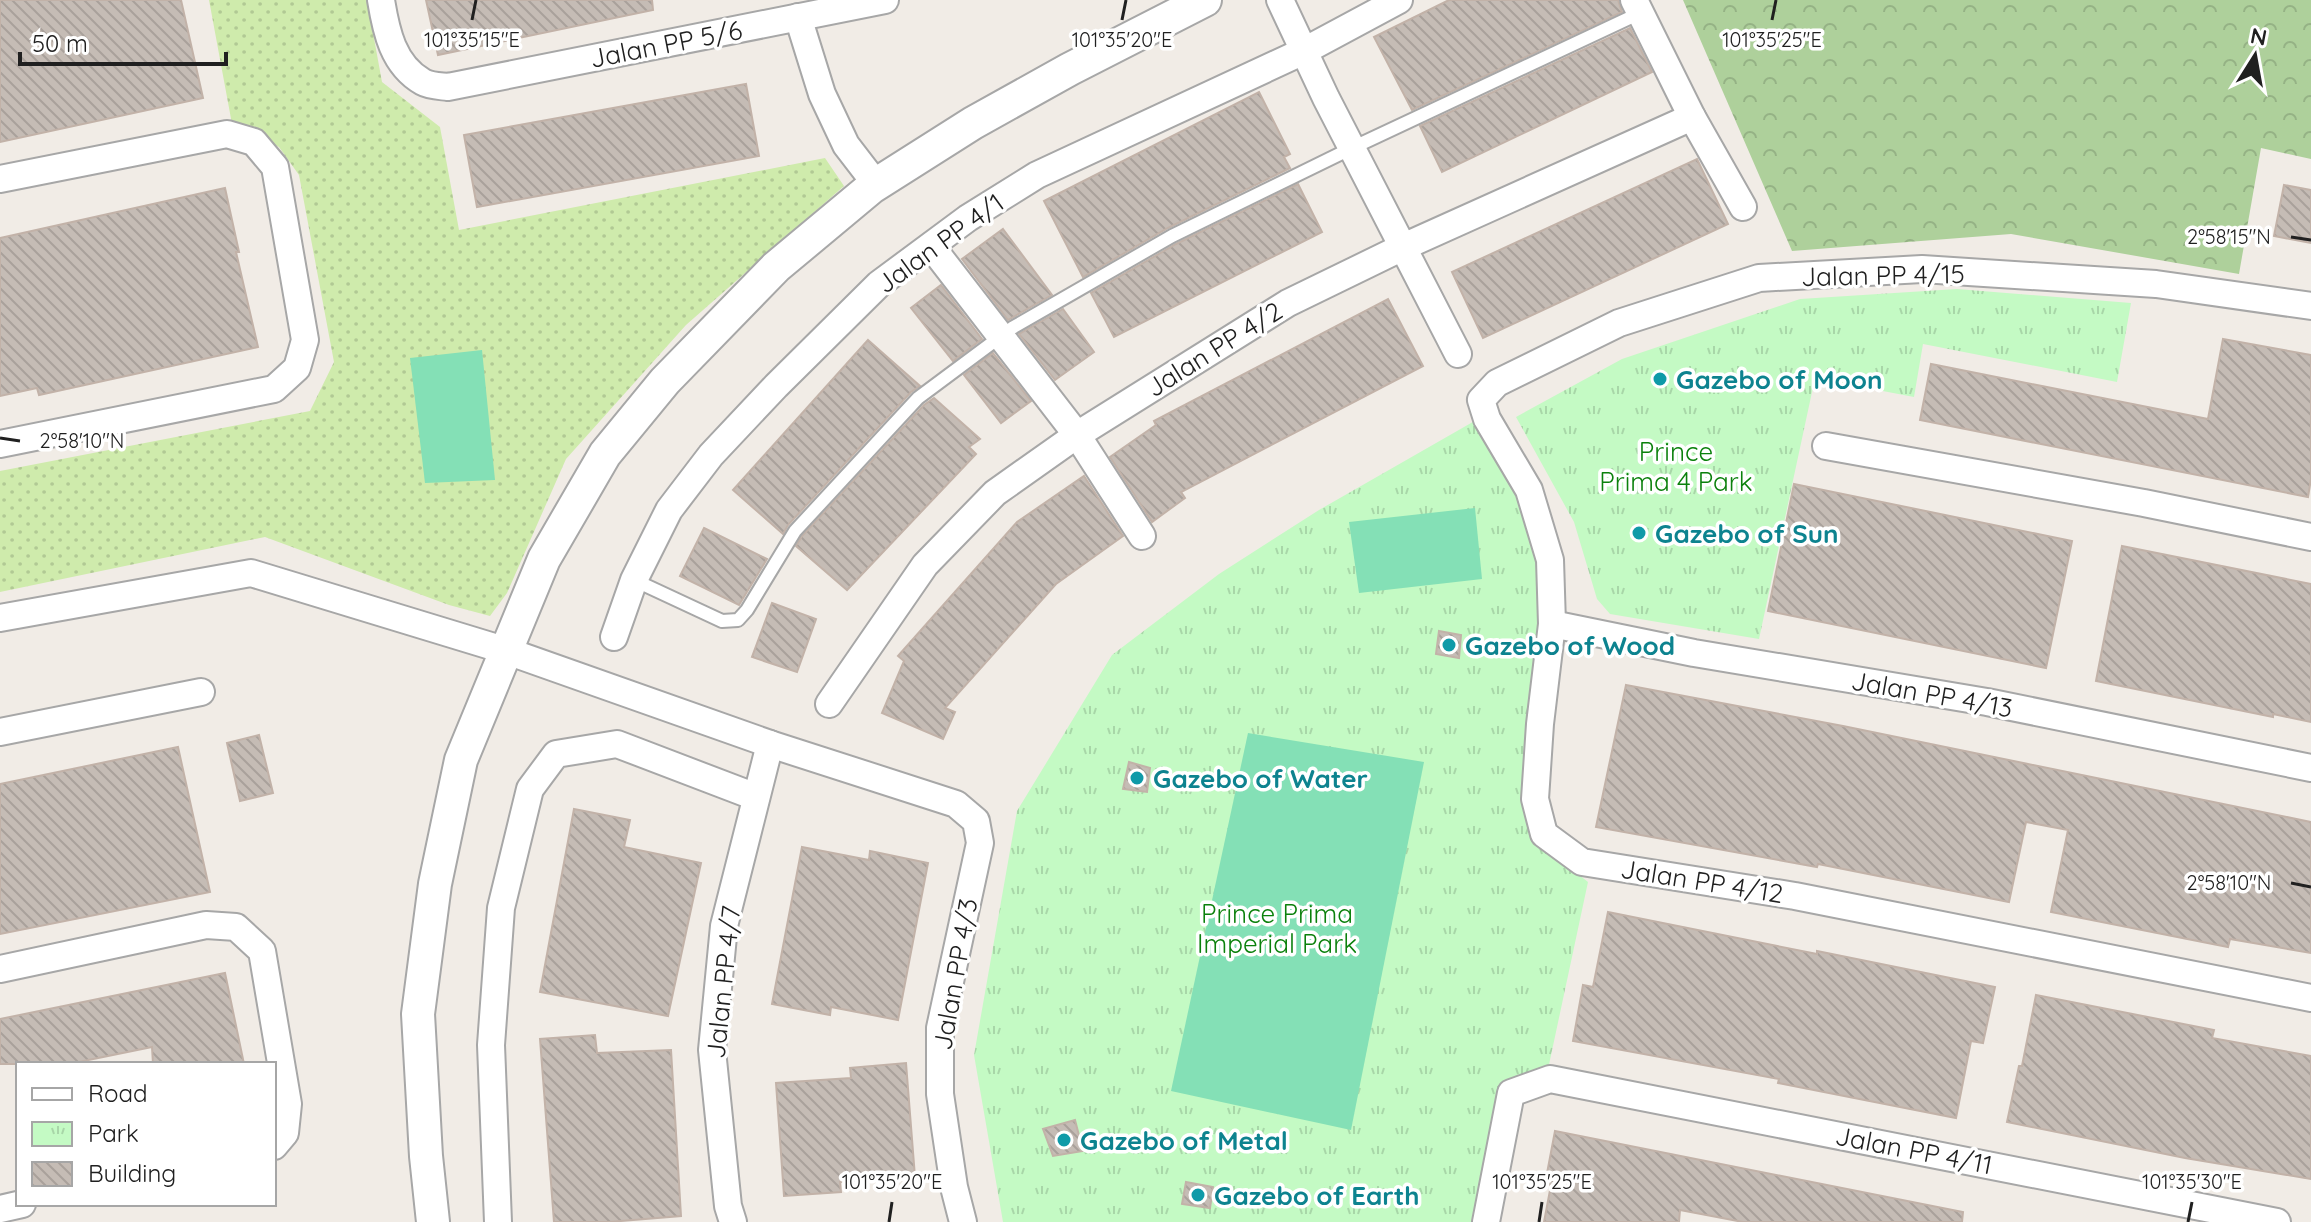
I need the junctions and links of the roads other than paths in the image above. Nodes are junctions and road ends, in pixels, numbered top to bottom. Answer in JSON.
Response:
{"nodes":[{"id":1,"x":381,"y":0,"type":"edge"},
{"id":2,"x":885,"y":0,"type":"edge"},
{"id":3,"x":1205,"y":0,"type":"edge"},
{"id":4,"x":1280,"y":0,"type":"edge"},
{"id":5,"x":1399,"y":0,"type":"edge"},
{"id":6,"x":1637,"y":7,"type":"edge"},
{"id":7,"x":798,"y":17,"type":"junction"},
{"id":8,"x":1304,"y":51,"type":"junction"},
{"id":9,"x":1692,"y":117,"type":"junction"},
{"id":10,"x":1352,"y":148,"type":"junction"},
{"id":11,"x":0,"y":179,"type":"edge"},
{"id":12,"x":876,"y":184,"type":"junction"},
{"id":13,"x":1743,"y":207,"type":"dead end"},
{"id":14,"x":931,"y":246,"type":"junction"},
{"id":15,"x":1403,"y":247,"type":"junction"},
{"id":16,"x":2311,"y":306,"type":"edge"},
{"id":17,"x":1001,"y":337,"type":"junction"},
{"id":18,"x":1458,"y":354,"type":"dead end"},
{"id":19,"x":1481,"y":400,"type":"joint"},
{"id":20,"x":1077,"y":435,"type":"junction"},
{"id":21,"x":0,"y":444,"type":"edge"},
{"id":22,"x":1826,"y":446,"type":"dead end"},
{"id":23,"x":1142,"y":536,"type":"dead end"},
{"id":24,"x":2311,"y":537,"type":"edge"},
{"id":25,"x":634,"y":580,"type":"junction"},
{"id":26,"x":0,"y":618,"type":"edge"},
{"id":27,"x":1552,"y":624,"type":"junction"},
{"id":28,"x":614,"y":637,"type":"dead end"},
{"id":29,"x":504,"y":650,"type":"junction"},
{"id":30,"x":201,"y":692,"type":"dead end"},
{"id":31,"x":829,"y":704,"type":"dead end"},
{"id":32,"x":0,"y":732,"type":"edge"},
{"id":33,"x":770,"y":744,"type":"junction"},
{"id":34,"x":2311,"y":768,"type":"edge"},
{"id":35,"x":756,"y":797,"type":"junction"},
{"id":36,"x":0,"y":969,"type":"edge"},
{"id":37,"x":2311,"y":998,"type":"edge"},
{"id":38,"x":276,"y":1144,"type":"edge"},
{"id":39,"x":433,"y":1222,"type":"edge"},
{"id":40,"x":498,"y":1222,"type":"edge"},
{"id":41,"x":733,"y":1222,"type":"edge"},
{"id":42,"x":963,"y":1222,"type":"edge"},
{"id":43,"x":1486,"y":1222,"type":"edge"},
{"id":44,"x":2277,"y":1222,"type":"edge"}],
"edges":[{"from":1,"to":7,"type":"street","name":"Jalan PP 5/6"},
{"from":2,"to":7,"type":"street","name":"Jalan PP 5/6"},
{"from":3,"to":12,"type":"street"},
{"from":4,"to":8,"type":"street"},
{"from":5,"to":8,"type":"street","name":"Jalan PP 4/1"},
{"from":6,"to":9,"type":"street"},
{"from":6,"to":10,"type":"lane"},
{"from":7,"to":12,"type":"street"},
{"from":8,"to":10,"type":"street"},
{"from":8,"to":14,"type":"street","name":"Jalan PP 4/1"},
{"from":9,"to":13,"type":"street"},
{"from":9,"to":15,"type":"street","name":"Jalan PP 4/2"},
{"from":10,"to":15,"type":"street"},
{"from":10,"to":17,"type":"lane"},
{"from":11,"to":21,"type":"street"},
{"from":12,"to":29,"type":"street"},
{"from":14,"to":17,"type":"street"},
{"from":14,"to":25,"type":"street","name":"Jalan PP 4/1"},
{"from":15,"to":18,"type":"street"},
{"from":15,"to":20,"type":"street","name":"Jalan PP 4/2"},
{"from":16,"to":19,"type":"street","name":"Jalan PP 4/15"},
{"from":17,"to":20,"type":"street"},
{"from":17,"to":25,"type":"lane"},
{"from":19,"to":27,"type":"street","name":"Jalan PP 4/12"},
{"from":20,"to":23,"type":"street"},
{"from":20,"to":31,"type":"street","name":"Jalan PP 4/2"},
{"from":22,"to":24,"type":"street"},
{"from":25,"to":28,"type":"street","name":"Jalan PP 4/1"},
{"from":26,"to":29,"type":"street"},
{"from":27,"to":34,"type":"street","name":"Jalan PP 4/13"},
{"from":27,"to":37,"type":"street","name":"Jalan PP 4/12"},
{"from":29,"to":33,"type":"street"},
{"from":29,"to":39,"type":"street"},
{"from":30,"to":32,"type":"street"},
{"from":33,"to":35,"type":"street","name":"Jalan PP 4/7"},
{"from":33,"to":42,"type":"street","name":"Jalan PP 4/3"},
{"from":35,"to":40,"type":"street"},
{"from":35,"to":41,"type":"street","name":"Jalan PP 4/7"},
{"from":36,"to":38,"type":"street"},
{"from":43,"to":44,"type":"street","name":"Jalan PP 4/11"}]}
